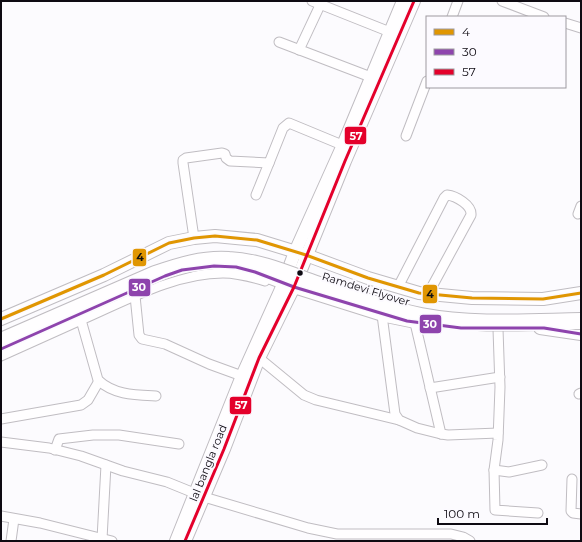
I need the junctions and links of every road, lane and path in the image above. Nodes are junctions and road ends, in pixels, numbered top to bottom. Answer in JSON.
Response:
{"nodes":[{"id":1,"x":402,"y":1,"type":"edge"},
{"id":2,"x":414,"y":1,"type":"edge"},
{"id":3,"x":458,"y":1,"type":"edge"},
{"id":4,"x":502,"y":1,"type":"edge"},
{"id":5,"x":318,"y":2,"type":"edge"},
{"id":6,"x":452,"y":16,"type":"edge"},
{"id":7,"x":541,"y":16,"type":"edge"},
{"id":8,"x":566,"y":23,"type":"edge"},
{"id":9,"x":581,"y":28,"type":"edge"},
{"id":10,"x":394,"y":34,"type":"junction"},
{"id":11,"x":278,"y":42,"type":"dead end"},
{"id":12,"x":300,"y":50,"type":"junction"},
{"id":13,"x":375,"y":79,"type":"junction"},
{"id":14,"x":426,"y":84,"type":"edge"},
{"id":15,"x":406,"y":136,"type":"dead end"},
{"id":16,"x":347,"y":146,"type":"junction"},
{"id":17,"x":269,"y":163,"type":"junction"},
{"id":18,"x":256,"y":195,"type":"dead end"},
{"id":19,"x":194,"y":238,"type":"junction"},
{"id":20,"x":301,"y":254,"type":"junction"},
{"id":21,"x":287,"y":285,"type":"junction"},
{"id":22,"x":398,"y":287,"type":"junction"},
{"id":23,"x":581,"y":293,"type":"edge"},
{"id":24,"x":428,"y":294,"type":"junction"},
{"id":25,"x":135,"y":296,"type":"junction"},
{"id":26,"x":581,"y":311,"type":"edge"},
{"id":27,"x":382,"y":315,"type":"junction"},
{"id":28,"x":1,"y":319,"type":"edge"},
{"id":29,"x":81,"y":320,"type":"junction"},
{"id":30,"x":581,"y":321,"type":"edge"},
{"id":31,"x":416,"y":323,"type":"junction"},
{"id":32,"x":1,"y":329,"type":"edge"},
{"id":33,"x":498,"y":329,"type":"junction"},
{"id":34,"x":581,"y":334,"type":"edge"},
{"id":35,"x":1,"y":341,"type":"edge"},
{"id":36,"x":1,"y":349,"type":"edge"},
{"id":37,"x":1,"y":356,"type":"edge"},
{"id":38,"x":259,"y":358,"type":"junction"},
{"id":39,"x":242,"y":376,"type":"junction"},
{"id":40,"x":500,"y":377,"type":"junction"},
{"id":41,"x":99,"y":381,"type":"junction"},
{"id":42,"x":430,"y":388,"type":"junction"},
{"id":43,"x":156,"y":396,"type":"dead end"},
{"id":44,"x":1,"y":419,"type":"edge"},
{"id":45,"x":399,"y":420,"type":"junction"},
{"id":46,"x":498,"y":433,"type":"junction"},
{"id":47,"x":441,"y":434,"type":"junction"},
{"id":48,"x":1,"y":442,"type":"edge"},
{"id":49,"x":179,"y":444,"type":"dead end"},
{"id":50,"x":55,"y":450,"type":"junction"},
{"id":51,"x":106,"y":465,"type":"junction"},
{"id":52,"x":542,"y":465,"type":"dead end"},
{"id":53,"x":494,"y":470,"type":"junction"},
{"id":54,"x":572,"y":479,"type":"dead end"},
{"id":55,"x":199,"y":495,"type":"junction"},
{"id":56,"x":538,"y":513,"type":"dead end"},
{"id":57,"x":581,"y":514,"type":"edge"},
{"id":58,"x":1,"y":516,"type":"edge"},
{"id":59,"x":14,"y":519,"type":"junction"},
{"id":60,"x":102,"y":539,"type":"junction"},
{"id":61,"x":11,"y":541,"type":"edge"},
{"id":62,"x":112,"y":541,"type":"edge"},
{"id":63,"x":176,"y":541,"type":"edge"},
{"id":64,"x":185,"y":541,"type":"edge"},
{"id":65,"x":470,"y":541,"type":"edge"}],
"edges":[{"from":1,"to":10,"type":"main road"},
{"from":2,"to":10,"type":"main road"},
{"from":3,"to":6,"type":"street"},
{"from":4,"to":7,"type":"street"},
{"from":5,"to":10,"type":"street"},
{"from":5,"to":12,"type":"street"},
{"from":8,"to":9,"type":"street"},
{"from":10,"to":13,"type":"main road","name":"lal bangla road"},
{"from":11,"to":12,"type":"street"},
{"from":12,"to":13,"type":"street"},
{"from":13,"to":16,"type":"main road","name":"lal bangla road"},
{"from":14,"to":15,"type":"street"},
{"from":16,"to":17,"type":"street"},
{"from":16,"to":20,"type":"main road","name":"lal bangla road"},
{"from":17,"to":18,"type":"street"},
{"from":17,"to":19,"type":"street"},
{"from":19,"to":20,"type":"main road"},
{"from":19,"to":28,"type":"main road"},
{"from":20,"to":21,"type":"main road","name":"lal bangla road"},
{"from":20,"to":22,"type":"main road"},
{"from":21,"to":25,"type":"street"},
{"from":21,"to":27,"type":"main road"},
{"from":21,"to":36,"type":"main road"},
{"from":21,"to":38,"type":"main road","name":"lal bangla road"},
{"from":21,"to":39,"type":"main road","name":"lal bangla road"},
{"from":22,"to":24,"type":"main road"},
{"from":22,"to":24,"type":"street"},
{"from":23,"to":24,"type":"main road"},
{"from":25,"to":29,"type":"street"},
{"from":25,"to":39,"type":"street"},
{"from":26,"to":32,"type":"highway","name":"Ramdevi Flyover"},
{"from":27,"to":31,"type":"main road"},
{"from":27,"to":45,"type":"street"},
{"from":29,"to":37,"type":"street"},
{"from":29,"to":41,"type":"street"},
{"from":30,"to":35,"type":"highway","name":"Ramdevi Flyover","bridge":true},
{"from":31,"to":33,"type":"main road"},
{"from":31,"to":42,"type":"street"},
{"from":33,"to":34,"type":"main road"},
{"from":33,"to":40,"type":"street"},
{"from":38,"to":45,"type":"street"},
{"from":38,"to":55,"type":"main road","name":"lal bangla road"},
{"from":39,"to":55,"type":"main road","name":"lal bangla road"},
{"from":40,"to":42,"type":"street"},
{"from":40,"to":46,"type":"street"},
{"from":41,"to":43,"type":"street"},
{"from":41,"to":44,"type":"street"},
{"from":42,"to":47,"type":"street"},
{"from":45,"to":47,"type":"street"},
{"from":46,"to":47,"type":"street"},
{"from":46,"to":53,"type":"street"},
{"from":48,"to":50,"type":"street"},
{"from":49,"to":50,"type":"street"},
{"from":50,"to":51,"type":"street"},
{"from":51,"to":55,"type":"street"},
{"from":51,"to":60,"type":"street"},
{"from":52,"to":53,"type":"street"},
{"from":53,"to":56,"type":"street"},
{"from":54,"to":57,"type":"street"},
{"from":55,"to":63,"type":"main road","name":"lal bangla road"},
{"from":55,"to":64,"type":"main road","name":"lal bangla road"},
{"from":55,"to":65,"type":"street"},
{"from":58,"to":59,"type":"street"},
{"from":59,"to":60,"type":"street"},
{"from":59,"to":61,"type":"street"},
{"from":60,"to":62,"type":"street"}]}
